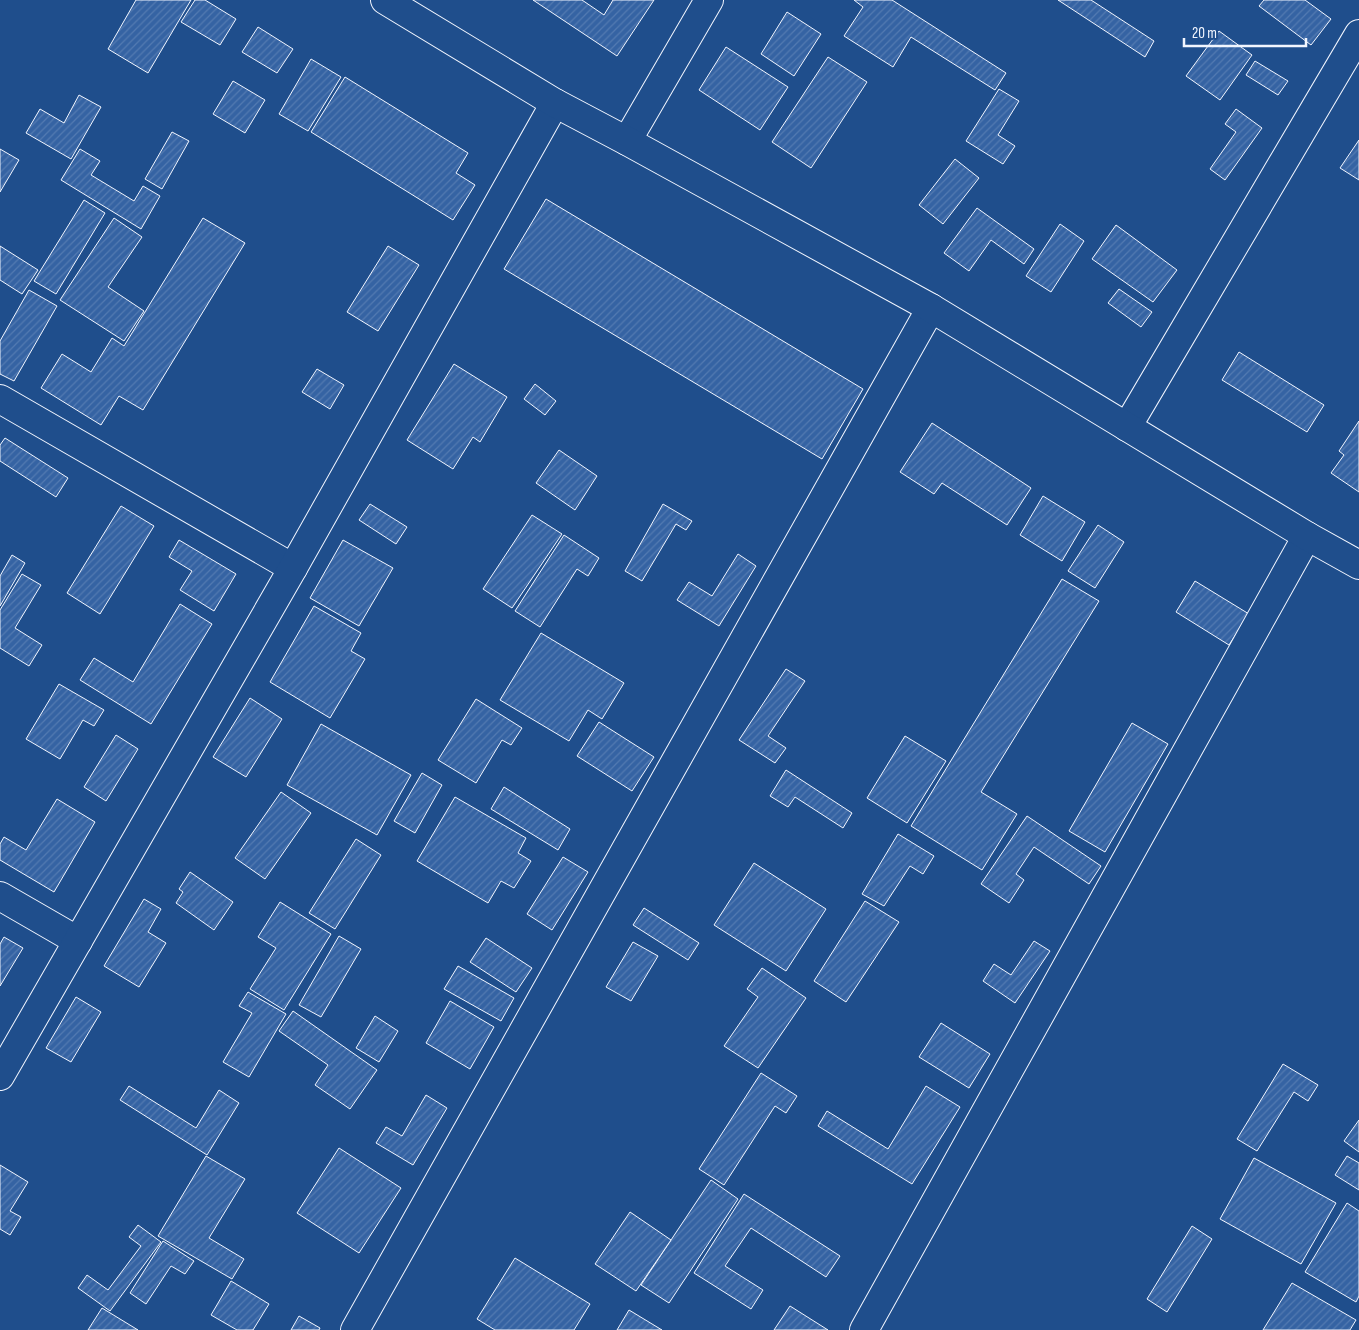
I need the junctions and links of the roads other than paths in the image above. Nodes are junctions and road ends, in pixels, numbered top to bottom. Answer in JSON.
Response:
{"nodes":[{"id":1,"x":385,"y":0,"type":"edge"},
{"id":2,"x":709,"y":0,"type":"edge"},
{"id":3,"x":1359,"y":34,"type":"edge"},
{"id":4,"x":555,"y":103,"type":"junction"},
{"id":5,"x":627,"y":141,"type":"junction"},
{"id":6,"x":931,"y":308,"type":"junction"},
{"id":7,"x":0,"y":399,"type":"edge"},
{"id":8,"x":1127,"y":427,"type":"junction"},
{"id":9,"x":1307,"y":536,"type":"junction"},
{"id":10,"x":1359,"y":565,"type":"edge"},
{"id":11,"x":293,"y":568,"type":"junction"},
{"id":12,"x":0,"y":896,"type":"edge"},
{"id":13,"x":78,"y":941,"type":"junction"},
{"id":14,"x":0,"y":1076,"type":"edge"},
{"id":15,"x":355,"y":1330,"type":"edge"},
{"id":16,"x":864,"y":1330,"type":"edge"}],
"edges":[{"from":1,"to":4,"type":"street"},
{"from":2,"to":5,"type":"street"},
{"from":3,"to":8,"type":"street"},
{"from":4,"to":5,"type":"street"},
{"from":4,"to":11,"type":"street"},
{"from":5,"to":6,"type":"street"},
{"from":6,"to":8,"type":"street"},
{"from":6,"to":15,"type":"street"},
{"from":7,"to":11,"type":"street"},
{"from":8,"to":9,"type":"street"},
{"from":9,"to":10,"type":"street"},
{"from":9,"to":16,"type":"street"},
{"from":11,"to":13,"type":"street"},
{"from":12,"to":13,"type":"street"},
{"from":13,"to":14,"type":"street"}]}
